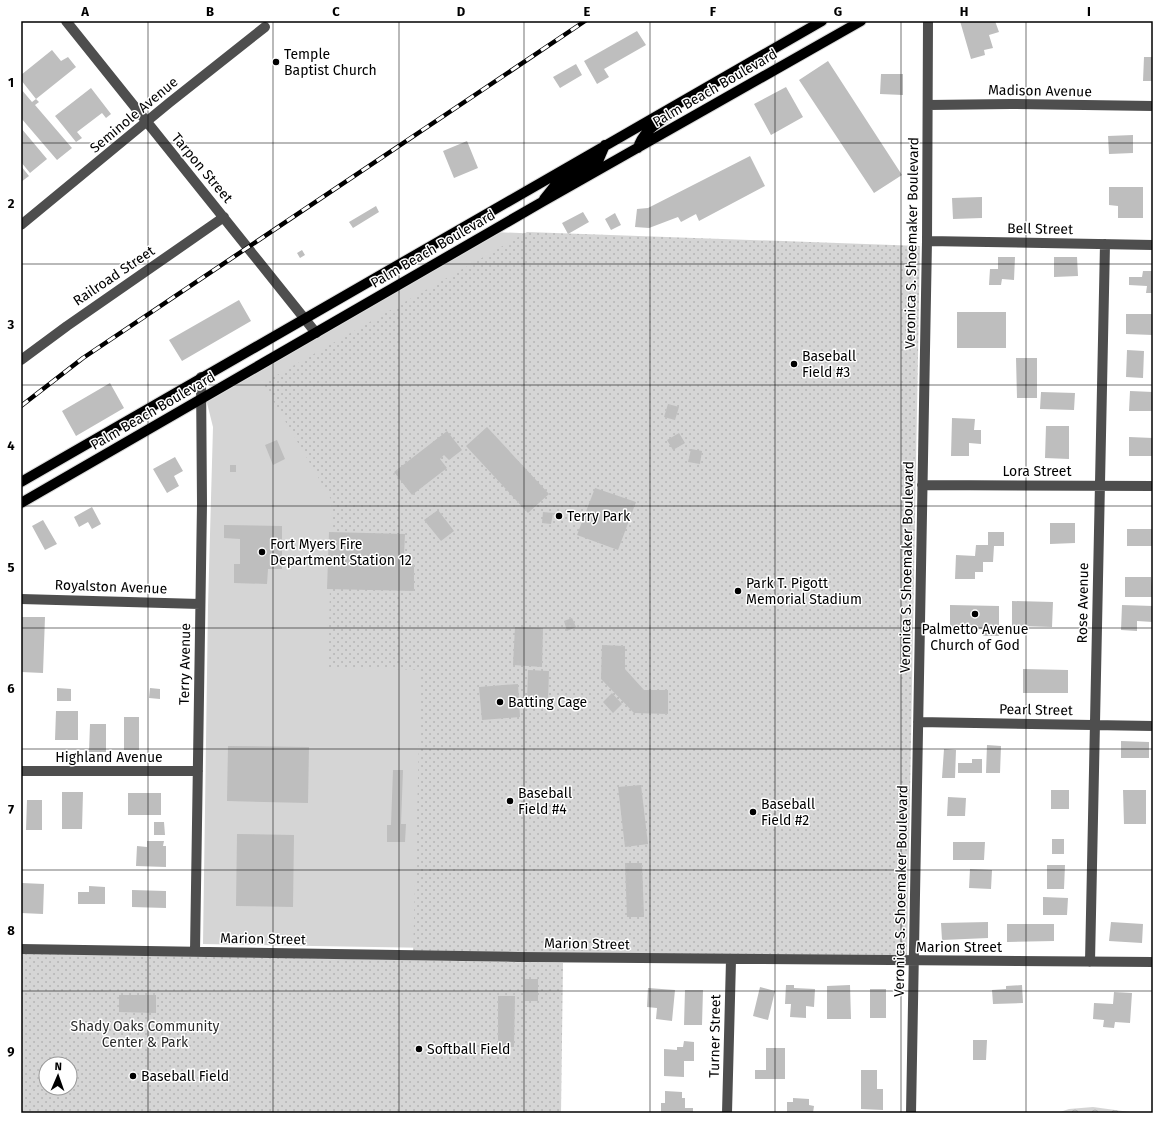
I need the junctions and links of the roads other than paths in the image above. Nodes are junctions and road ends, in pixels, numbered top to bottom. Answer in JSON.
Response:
{"nodes":[{"id":1,"x":66,"y":21,"type":"edge"},
{"id":2,"x":822,"y":21,"type":"edge"},
{"id":3,"x":861,"y":21,"type":"edge"},
{"id":4,"x":928,"y":21,"type":"edge"},
{"id":5,"x":265,"y":27,"type":"dead end"},
{"id":6,"x":725,"y":77,"type":"junction"},
{"id":7,"x":928,"y":105,"type":"junction"},
{"id":8,"x":1153,"y":106,"type":"edge"},
{"id":9,"x":148,"y":121,"type":"junction"},
{"id":10,"x":605,"y":145,"type":"junction"},
{"id":11,"x":638,"y":148,"type":"junction"},
{"id":12,"x":542,"y":202,"type":"junction"},
{"id":13,"x":224,"y":217,"type":"junction"},
{"id":14,"x":21,"y":225,"type":"edge"},
{"id":15,"x":927,"y":241,"type":"junction"},
{"id":16,"x":1105,"y":244,"type":"junction"},
{"id":17,"x":1153,"y":245,"type":"edge"},
{"id":18,"x":304,"y":318,"type":"junction"},
{"id":19,"x":316,"y":333,"type":"junction"},
{"id":20,"x":21,"y":360,"type":"edge"},
{"id":21,"x":202,"y":377,"type":"junction"},
{"id":22,"x":202,"y":399,"type":"junction"},
{"id":23,"x":21,"y":482,"type":"edge"},
{"id":24,"x":922,"y":485,"type":"junction"},
{"id":25,"x":1099,"y":486,"type":"junction"},
{"id":26,"x":1153,"y":486,"type":"edge"},
{"id":27,"x":21,"y":504,"type":"edge"},
{"id":28,"x":21,"y":599,"type":"edge"},
{"id":29,"x":200,"y":604,"type":"junction"},
{"id":30,"x":918,"y":722,"type":"junction"},
{"id":31,"x":1095,"y":725,"type":"junction"},
{"id":32,"x":1153,"y":726,"type":"edge"},
{"id":33,"x":21,"y":771,"type":"edge"},
{"id":34,"x":198,"y":771,"type":"junction"},
{"id":35,"x":21,"y":949,"type":"edge"},
{"id":36,"x":195,"y":952,"type":"junction"},
{"id":37,"x":731,"y":960,"type":"junction"},
{"id":38,"x":914,"y":961,"type":"junction"},
{"id":39,"x":1090,"y":962,"type":"junction"},
{"id":40,"x":1153,"y":962,"type":"edge"},
{"id":41,"x":727,"y":1113,"type":"edge"},
{"id":42,"x":911,"y":1113,"type":"edge"}],
"edges":[{"from":1,"to":9,"type":"street","name":"Tarpon Street"},
{"from":2,"to":6,"type":"main road","name":"Palm Beach Boulevard"},
{"from":3,"to":11,"type":"main road","name":"Palm Beach Boulevard"},
{"from":4,"to":7,"type":"street","name":"Veronica S. Shoemaker Boulevard"},
{"from":5,"to":9,"type":"street","name":"Seminole Avenue"},
{"from":6,"to":10,"type":"main road","name":"Palm Beach Boulevard"},
{"from":6,"to":11,"type":"main road"},
{"from":7,"to":8,"type":"street","name":"Madison Avenue"},
{"from":7,"to":15,"type":"street","name":"Veronica S. Shoemaker Boulevard"},
{"from":9,"to":13,"type":"street","name":"Tarpon Street"},
{"from":9,"to":14,"type":"street","name":"Seminole Avenue"},
{"from":10,"to":12,"type":"main road"},
{"from":10,"to":18,"type":"main road","name":"Palm Beach Boulevard"},
{"from":11,"to":12,"type":"main road","name":"Palm Beach Boulevard"},
{"from":12,"to":19,"type":"main road","name":"Palm Beach Boulevard"},
{"from":13,"to":18,"type":"street","name":"Tarpon Street"},
{"from":13,"to":20,"type":"street","name":"Railroad Street"},
{"from":15,"to":16,"type":"street","name":"Bell Street"},
{"from":15,"to":24,"type":"street","name":"Veronica S. Shoemaker Boulevard"},
{"from":16,"to":17,"type":"street","name":"Bell Street"},
{"from":16,"to":25,"type":"street","name":"Rose Avenue"},
{"from":18,"to":19,"type":"street","name":"Tarpon Street"},
{"from":18,"to":21,"type":"main road","name":"Palm Beach Boulevard"},
{"from":19,"to":22,"type":"main road","name":"Palm Beach Boulevard"},
{"from":21,"to":22,"type":"street","name":"Terry Avenue"},
{"from":21,"to":23,"type":"main road","name":"Palm Beach Boulevard"},
{"from":22,"to":27,"type":"main road","name":"Palm Beach Boulevard"},
{"from":22,"to":29,"type":"street","name":"Terry Avenue"},
{"from":24,"to":25,"type":"street","name":"Lora Street"},
{"from":24,"to":30,"type":"street","name":"Veronica S. Shoemaker Boulevard"},
{"from":25,"to":26,"type":"street","name":"Lora Street"},
{"from":25,"to":31,"type":"street","name":"Rose Avenue"},
{"from":28,"to":29,"type":"street","name":"Royalston Avenue"},
{"from":29,"to":34,"type":"street","name":"Terry Avenue"},
{"from":30,"to":31,"type":"street","name":"Pearl Street"},
{"from":30,"to":38,"type":"street","name":"Veronica S. Shoemaker Boulevard"},
{"from":31,"to":32,"type":"street","name":"Pearl Street"},
{"from":31,"to":39,"type":"street","name":"Rose Avenue"},
{"from":33,"to":34,"type":"street","name":"Highland Avenue"},
{"from":34,"to":36,"type":"street","name":"Terry Avenue"},
{"from":35,"to":36,"type":"street","name":"Marion Street"},
{"from":36,"to":37,"type":"street","name":"Marion Street"},
{"from":37,"to":38,"type":"street","name":"Marion Street"},
{"from":37,"to":41,"type":"street","name":"Turner Street"},
{"from":38,"to":39,"type":"street","name":"Marion Street"},
{"from":38,"to":42,"type":"street","name":"Veronica S. Shoemaker Boulevard"},
{"from":39,"to":40,"type":"street","name":"Marion Street"}]}
